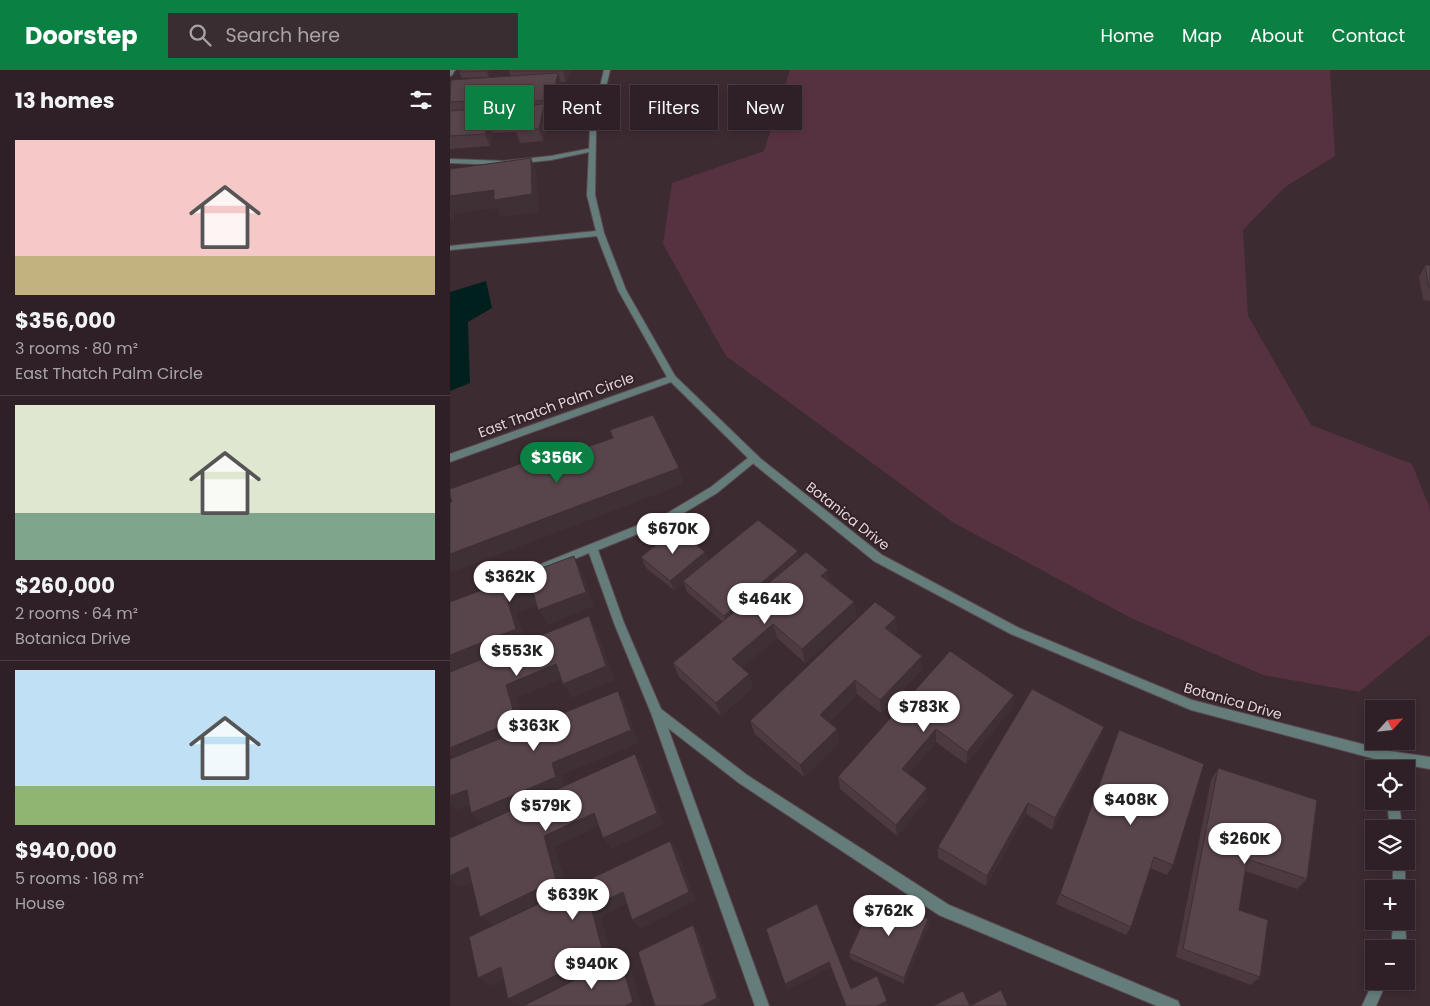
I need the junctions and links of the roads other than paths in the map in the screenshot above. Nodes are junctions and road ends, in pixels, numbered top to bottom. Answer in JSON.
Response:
{"nodes":[{"id":1,"x":452,"y":70,"type":"edge"},
{"id":2,"x":607,"y":70,"type":"edge"},
{"id":3,"x":450,"y":74,"type":"edge"},
{"id":4,"x":592,"y":150,"type":"junction"},
{"id":5,"x":450,"y":161,"type":"edge"},
{"id":6,"x":600,"y":234,"type":"junction"},
{"id":7,"x":450,"y":248,"type":"edge"},
{"id":8,"x":672,"y":378,"type":"junction"},
{"id":9,"x":450,"y":458,"type":"edge"},
{"id":10,"x":753,"y":458,"type":"junction"},
{"id":11,"x":592,"y":548,"type":"junction"},
{"id":12,"x":503,"y":583,"type":"edge"},
{"id":13,"x":657,"y":713,"type":"junction"},
{"id":14,"x":1380,"y":760,"type":"edge"},
{"id":15,"x":1415,"y":763,"type":"edge"},
{"id":16,"x":1430,"y":763,"type":"edge"},
{"id":17,"x":1376,"y":990,"type":"edge"},
{"id":18,"x":762,"y":1006,"type":"edge"},
{"id":19,"x":1173,"y":1006,"type":"edge"},
{"id":20,"x":1369,"y":1006,"type":"edge"}],
"edges":[{"from":1,"to":3,"type":"street"},
{"from":2,"to":4,"type":"street","name":"Botanica Drive"},
{"from":4,"to":5,"type":"street"},
{"from":4,"to":6,"type":"street","name":"Botanica Drive"},
{"from":6,"to":7,"type":"street"},
{"from":6,"to":8,"type":"street","name":"Botanica Drive"},
{"from":8,"to":9,"type":"street","name":"East Thatch Palm Circle"},
{"from":8,"to":10,"type":"street","name":"Botanica Drive"},
{"from":10,"to":11,"type":"street"},
{"from":10,"to":14,"type":"street","name":"Botanica Drive"},
{"from":11,"to":12,"type":"street"},
{"from":11,"to":13,"type":"street"},
{"from":13,"to":18,"type":"street"},
{"from":13,"to":19,"type":"street"},
{"from":15,"to":16,"type":"street","name":"Botanica Drive"},
{"from":17,"to":20,"type":"street"}]}
